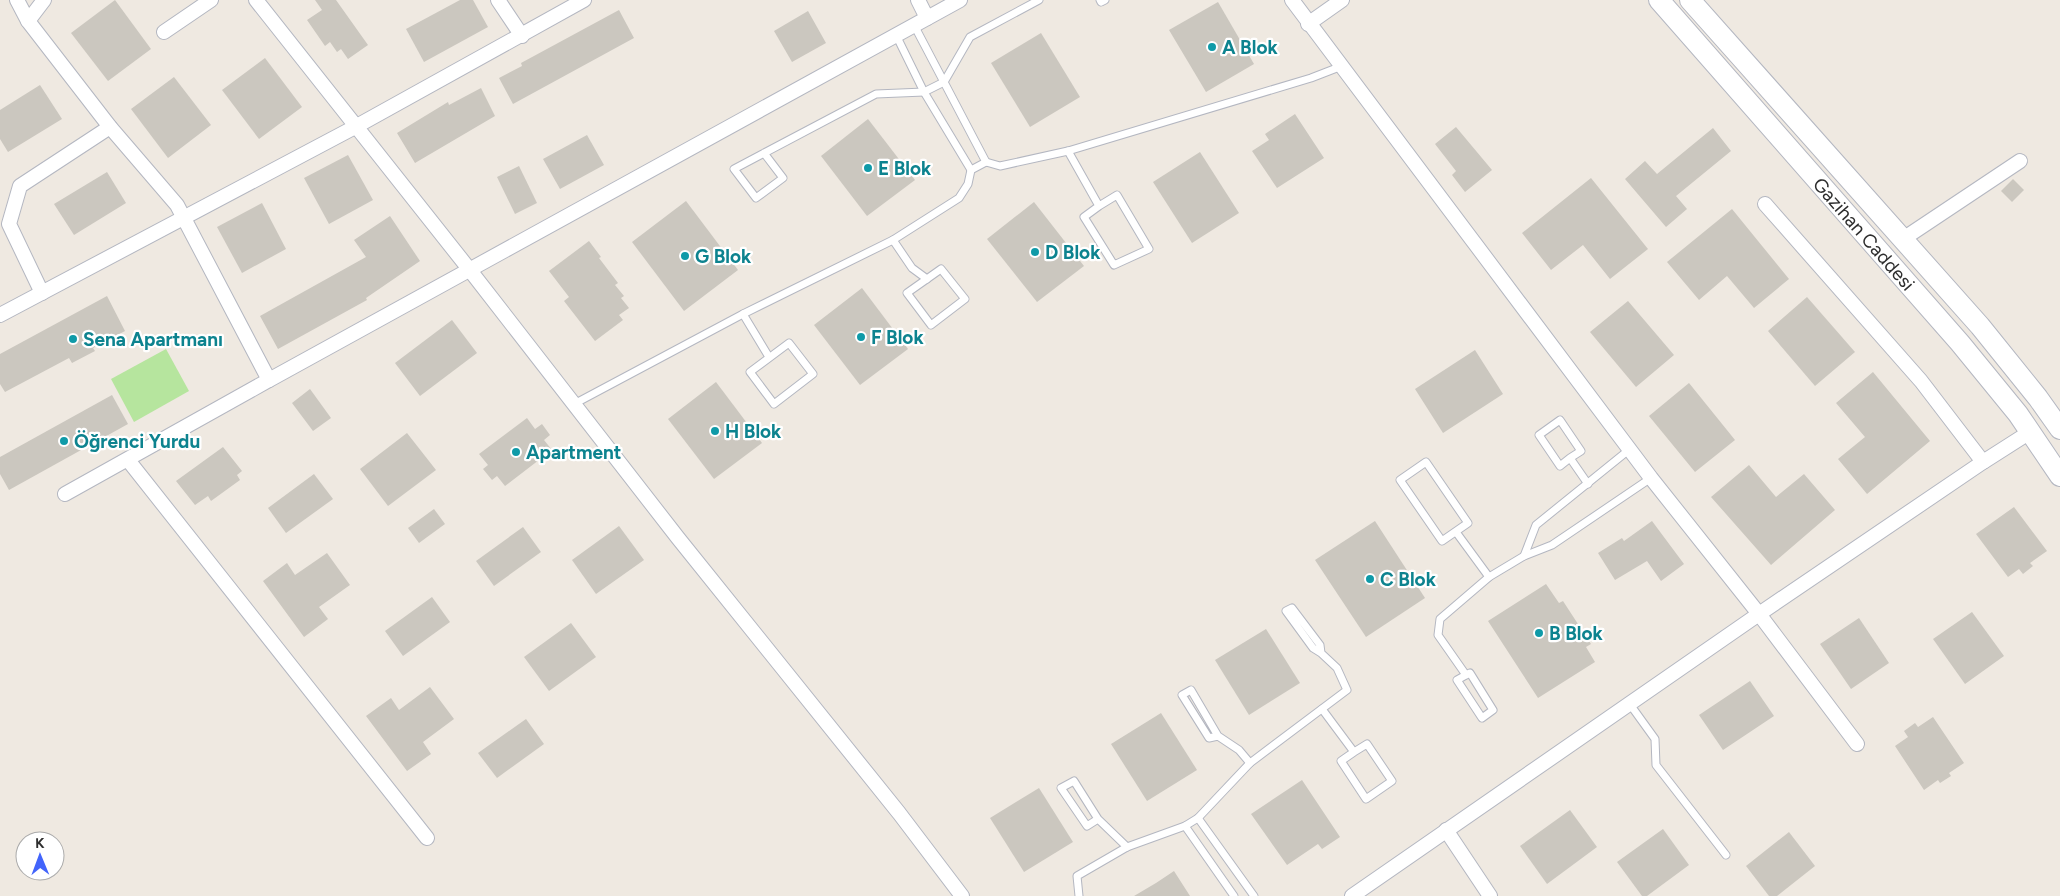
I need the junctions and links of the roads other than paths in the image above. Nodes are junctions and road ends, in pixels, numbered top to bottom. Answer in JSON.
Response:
{"nodes":[{"id":1,"x":17,"y":0,"type":"edge"},
{"id":2,"x":44,"y":0,"type":"edge"},
{"id":3,"x":211,"y":0,"type":"edge"},
{"id":4,"x":498,"y":0,"type":"edge"},
{"id":5,"x":584,"y":0,"type":"edge"},
{"id":6,"x":918,"y":0,"type":"edge"},
{"id":7,"x":960,"y":0,"type":"edge"},
{"id":8,"x":1039,"y":0,"type":"edge"},
{"id":9,"x":1100,"y":0,"type":"edge"},
{"id":10,"x":1105,"y":0,"type":"edge"},
{"id":11,"x":1292,"y":0,"type":"edge"},
{"id":12,"x":1342,"y":0,"type":"edge"},
{"id":13,"x":1659,"y":0,"type":"edge"},
{"id":14,"x":1690,"y":0,"type":"edge"},
{"id":15,"x":262,"y":2,"type":"edge"},
{"id":16,"x":927,"y":18,"type":"junction"},
{"id":17,"x":28,"y":21,"type":"junction"},
{"id":18,"x":1308,"y":24,"type":"junction"},
{"id":19,"x":914,"y":25,"type":"junction"},
{"id":20,"x":164,"y":32,"type":"dead end"},
{"id":21,"x":896,"y":35,"type":"junction"},
{"id":22,"x":522,"y":36,"type":"junction"},
{"id":23,"x":1342,"y":66,"type":"junction"},
{"id":24,"x":944,"y":82,"type":"junction"},
{"id":25,"x":924,"y":92,"type":"junction"},
{"id":26,"x":110,"y":127,"type":"junction"},
{"id":27,"x":355,"y":127,"type":"junction"},
{"id":28,"x":1068,"y":150,"type":"junction"},
{"id":29,"x":764,"y":153,"type":"junction"},
{"id":30,"x":2020,"y":160,"type":"dead end"},
{"id":31,"x":986,"y":162,"type":"junction"},
{"id":32,"x":971,"y":170,"type":"junction"},
{"id":33,"x":1765,"y":204,"type":"dead end"},
{"id":34,"x":1100,"y":206,"type":"junction"},
{"id":35,"x":184,"y":219,"type":"junction"},
{"id":36,"x":1903,"y":239,"type":"junction"},
{"id":37,"x":893,"y":240,"type":"junction"},
{"id":38,"x":469,"y":269,"type":"junction"},
{"id":39,"x":926,"y":278,"type":"junction"},
{"id":40,"x":42,"y":293,"type":"junction"},
{"id":41,"x":743,"y":314,"type":"junction"},
{"id":42,"x":0,"y":315,"type":"edge"},
{"id":43,"x":769,"y":357,"type":"junction"},
{"id":44,"x":268,"y":380,"type":"junction"},
{"id":45,"x":574,"y":404,"type":"junction"},
{"id":46,"x":2060,"y":429,"type":"edge"},
{"id":47,"x":2030,"y":432,"type":"junction"},
{"id":48,"x":1630,"y":449,"type":"junction"},
{"id":49,"x":1570,"y":458,"type":"junction"},
{"id":50,"x":128,"y":460,"type":"junction"},
{"id":51,"x":1982,"y":462,"type":"junction"},
{"id":52,"x":2060,"y":476,"type":"edge"},
{"id":53,"x":1651,"y":478,"type":"junction"},
{"id":54,"x":1588,"y":484,"type":"junction"},
{"id":55,"x":65,"y":494,"type":"dead end"},
{"id":56,"x":1456,"y":532,"type":"junction"},
{"id":57,"x":1524,"y":556,"type":"junction"},
{"id":58,"x":1489,"y":577,"type":"junction"},
{"id":59,"x":1759,"y":614,"type":"junction"},
{"id":60,"x":1321,"y":653,"type":"junction"},
{"id":61,"x":1466,"y":675,"type":"junction"},
{"id":62,"x":1629,"y":703,"type":"junction"},
{"id":63,"x":1322,"y":709,"type":"junction"},
{"id":64,"x":1218,"y":736,"type":"junction"},
{"id":65,"x":1857,"y":744,"type":"dead end"},
{"id":66,"x":1354,"y":752,"type":"junction"},
{"id":67,"x":1250,"y":763,"type":"junction"},
{"id":68,"x":1198,"y":818,"type":"junction"},
{"id":69,"x":1098,"y":819,"type":"junction"},
{"id":70,"x":1184,"y":826,"type":"junction"},
{"id":71,"x":1446,"y":830,"type":"junction"},
{"id":72,"x":427,"y":838,"type":"dead end"},
{"id":73,"x":1126,"y":847,"type":"junction"},
{"id":74,"x":1726,"y":855,"type":"dead end"},
{"id":75,"x":962,"y":896,"type":"edge"},
{"id":76,"x":1079,"y":896,"type":"edge"},
{"id":77,"x":1234,"y":896,"type":"edge"},
{"id":78,"x":1254,"y":896,"type":"edge"},
{"id":79,"x":1352,"y":896,"type":"edge"},
{"id":80,"x":1490,"y":896,"type":"edge"}],
"edges":[{"from":1,"to":17,"type":"street"},
{"from":2,"to":17,"type":"street"},
{"from":3,"to":20,"type":"street"},
{"from":4,"to":22,"type":"street"},
{"from":5,"to":22,"type":"street"},
{"from":6,"to":16,"type":"street"},
{"from":7,"to":16,"type":"street"},
{"from":8,"to":24,"type":"lane"},
{"from":9,"to":10,"type":"lane"},
{"from":11,"to":18,"type":"street"},
{"from":12,"to":18,"type":"street"},
{"from":13,"to":47,"type":"main road","name":"Gazihan Caddesi"},
{"from":14,"to":36,"type":"main road","name":"Gazihan Caddesi"},
{"from":15,"to":27,"type":"street"},
{"from":16,"to":19,"type":"street"},
{"from":17,"to":26,"type":"street"},
{"from":18,"to":23,"type":"street"},
{"from":19,"to":21,"type":"street"},
{"from":19,"to":24,"type":"lane"},
{"from":21,"to":25,"type":"lane"},
{"from":21,"to":38,"type":"street"},
{"from":22,"to":27,"type":"street"},
{"from":23,"to":28,"type":"lane"},
{"from":23,"to":48,"type":"street"},
{"from":24,"to":25,"type":"lane"},
{"from":24,"to":31,"type":"lane"},
{"from":25,"to":29,"type":"lane"},
{"from":25,"to":32,"type":"lane"},
{"from":26,"to":35,"type":"street"},
{"from":26,"to":40,"type":"street"},
{"from":27,"to":35,"type":"street"},
{"from":27,"to":38,"type":"street"},
{"from":28,"to":31,"type":"lane"},
{"from":28,"to":34,"type":"lane"},
{"from":29,"to":29,"type":"lane"},
{"from":30,"to":36,"type":"street"},
{"from":31,"to":32,"type":"lane"},
{"from":32,"to":37,"type":"lane"},
{"from":33,"to":51,"type":"street"},
{"from":34,"to":34,"type":"lane"},
{"from":35,"to":40,"type":"street"},
{"from":35,"to":44,"type":"street"},
{"from":36,"to":46,"type":"main road","name":"Gazihan Caddesi"},
{"from":37,"to":39,"type":"lane"},
{"from":37,"to":41,"type":"lane"},
{"from":38,"to":44,"type":"street"},
{"from":38,"to":45,"type":"street"},
{"from":39,"to":39,"type":"lane"},
{"from":40,"to":42,"type":"street"},
{"from":41,"to":43,"type":"lane"},
{"from":41,"to":45,"type":"lane"},
{"from":43,"to":43,"type":"lane"},
{"from":44,"to":50,"type":"street"},
{"from":45,"to":75,"type":"street"},
{"from":47,"to":51,"type":"street"},
{"from":47,"to":52,"type":"main road","name":"Gazihan Caddesi"},
{"from":48,"to":53,"type":"street"},
{"from":48,"to":54,"type":"lane"},
{"from":49,"to":49,"type":"lane"},
{"from":49,"to":54,"type":"lane"},
{"from":50,"to":55,"type":"street"},
{"from":50,"to":72,"type":"street"},
{"from":51,"to":59,"type":"street"},
{"from":53,"to":57,"type":"lane"},
{"from":53,"to":59,"type":"street"},
{"from":54,"to":57,"type":"lane"},
{"from":56,"to":56,"type":"lane"},
{"from":56,"to":58,"type":"lane"},
{"from":57,"to":58,"type":"lane"},
{"from":58,"to":61,"type":"lane"},
{"from":59,"to":62,"type":"street"},
{"from":59,"to":65,"type":"street"},
{"from":60,"to":60,"type":"lane"},
{"from":60,"to":63,"type":"lane"},
{"from":61,"to":61,"type":"lane"},
{"from":62,"to":71,"type":"street"},
{"from":62,"to":74,"type":"lane"},
{"from":63,"to":66,"type":"lane"},
{"from":63,"to":67,"type":"lane"},
{"from":64,"to":64,"type":"lane"},
{"from":64,"to":67,"type":"lane"},
{"from":66,"to":66,"type":"lane"},
{"from":67,"to":68,"type":"lane"},
{"from":68,"to":70,"type":"lane"},
{"from":68,"to":78,"type":"lane"},
{"from":69,"to":69,"type":"lane"},
{"from":69,"to":73,"type":"lane"},
{"from":70,"to":73,"type":"lane"},
{"from":70,"to":77,"type":"lane"},
{"from":71,"to":79,"type":"street"},
{"from":71,"to":80,"type":"street"},
{"from":73,"to":76,"type":"lane"}]}
